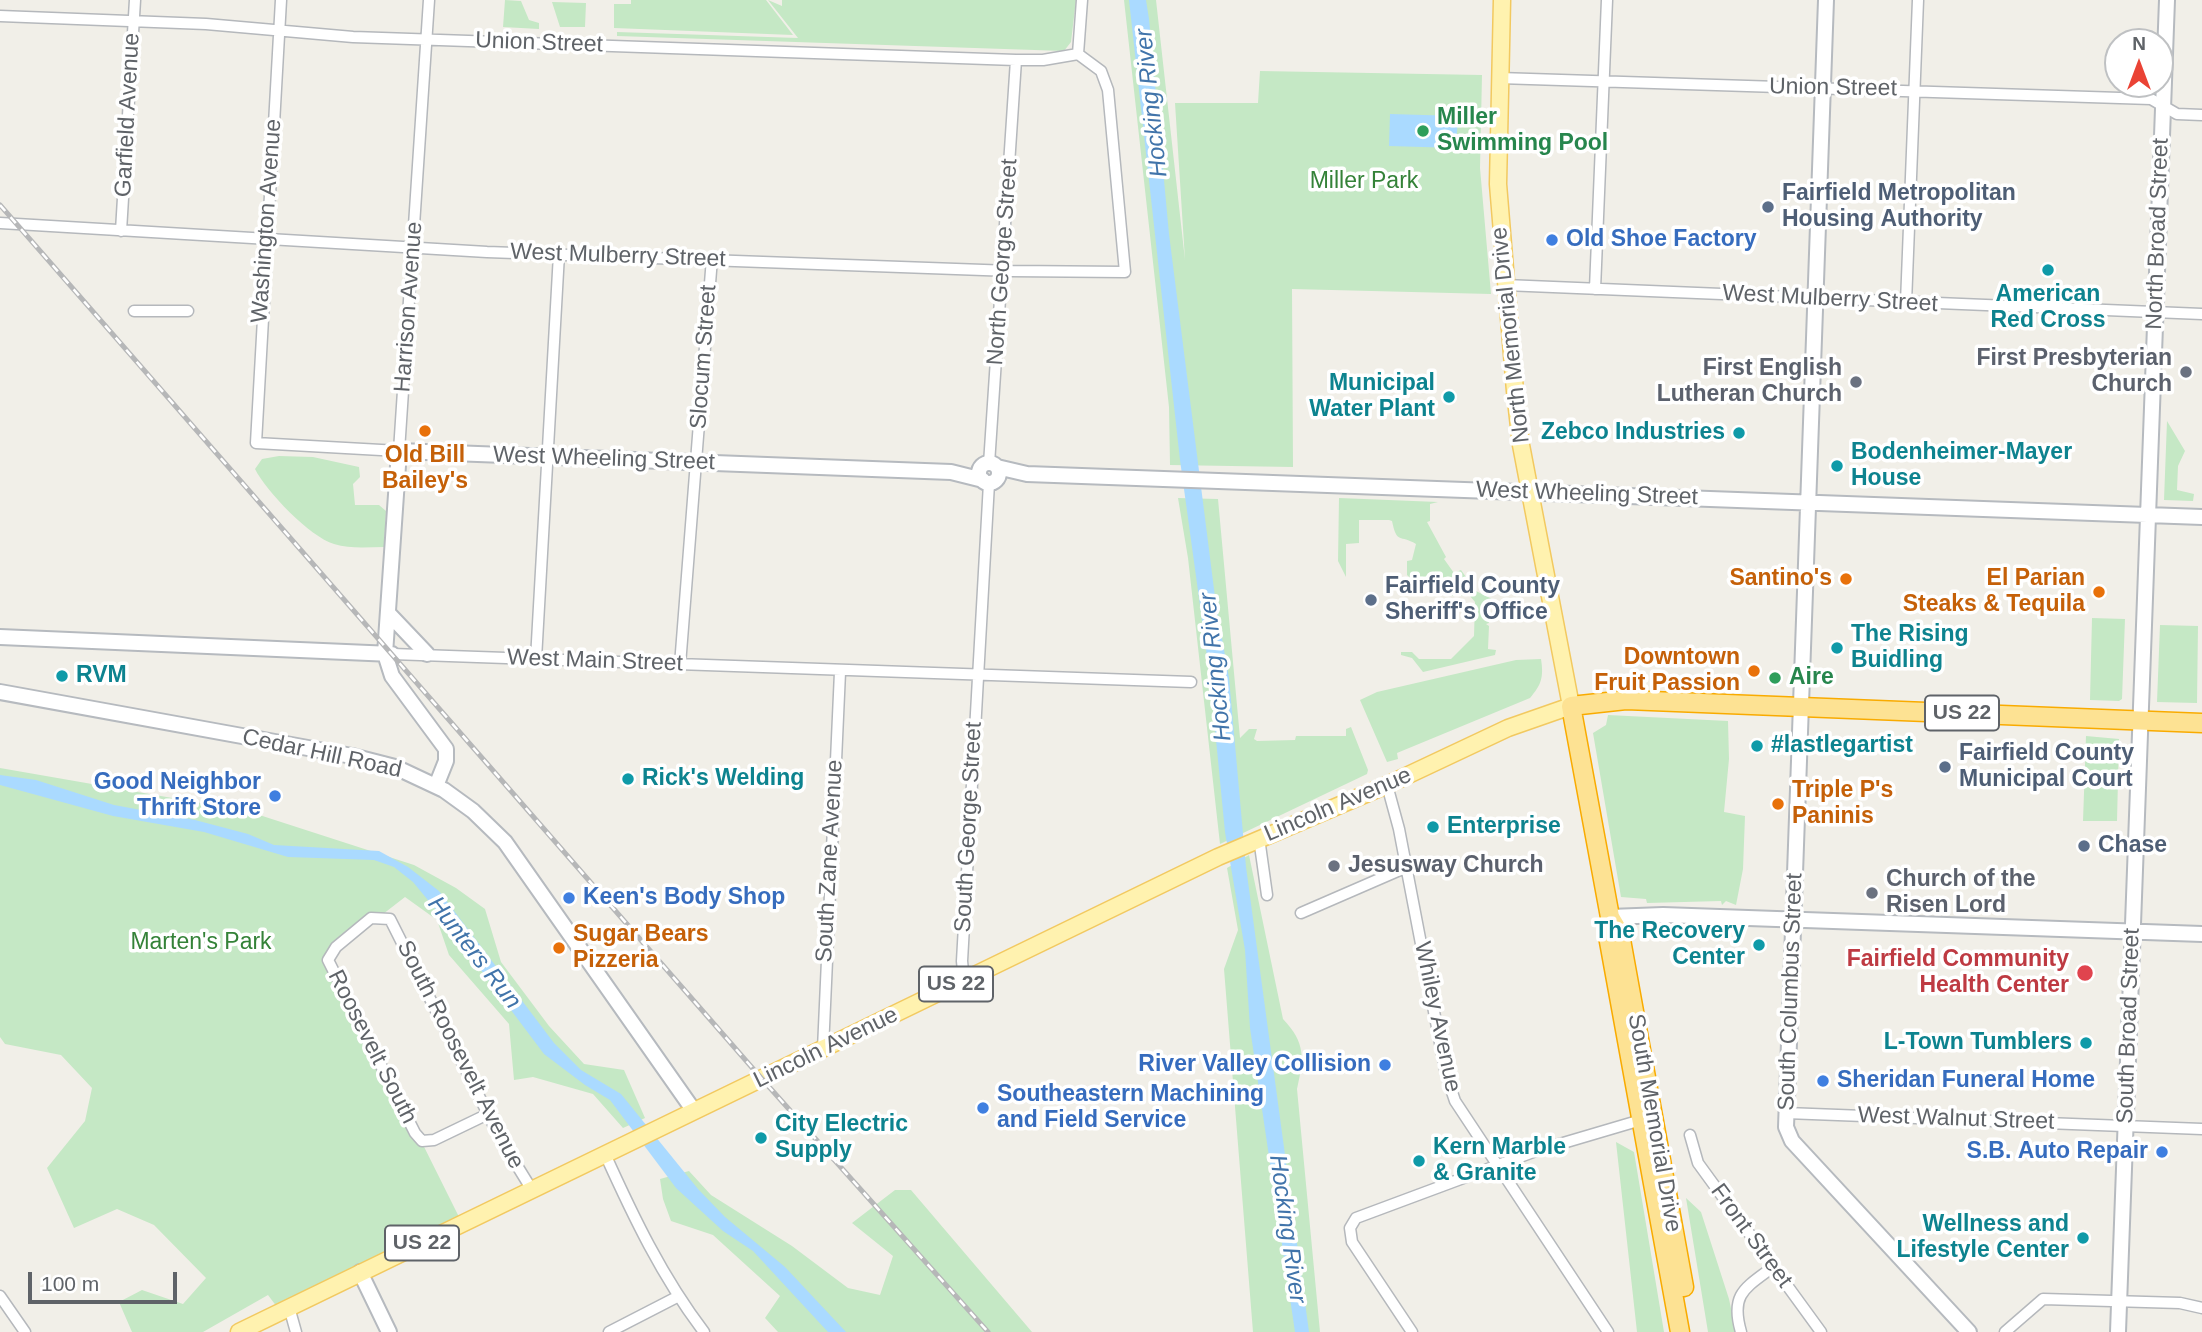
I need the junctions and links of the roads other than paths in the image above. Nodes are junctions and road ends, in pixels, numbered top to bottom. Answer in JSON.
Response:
{"nodes":[{"id":1,"x":135,"y":0,"type":"edge"},
{"id":2,"x":282,"y":0,"type":"edge"},
{"id":3,"x":429,"y":0,"type":"edge"},
{"id":4,"x":1082,"y":0,"type":"edge"},
{"id":5,"x":1502,"y":0,"type":"edge"},
{"id":6,"x":1607,"y":0,"type":"edge"},
{"id":7,"x":1826,"y":0,"type":"edge"},
{"id":8,"x":1918,"y":0,"type":"edge"},
{"id":9,"x":2167,"y":0,"type":"edge"},
{"id":10,"x":0,"y":16,"type":"edge"},
{"id":11,"x":134,"y":21,"type":"junction"},
{"id":12,"x":280,"y":32,"type":"junction"},
{"id":13,"x":426,"y":39,"type":"junction"},
{"id":14,"x":1078,"y":54,"type":"junction"},
{"id":15,"x":1016,"y":60,"type":"junction"},
{"id":16,"x":1499,"y":78,"type":"junction"},
{"id":17,"x":1604,"y":81,"type":"junction"},
{"id":18,"x":1824,"y":87,"type":"junction"},
{"id":19,"x":1916,"y":90,"type":"junction"},
{"id":20,"x":2164,"y":107,"type":"junction"},
{"id":21,"x":2202,"y":115,"type":"edge"},
{"id":22,"x":0,"y":223,"type":"edge"},
{"id":23,"x":121,"y":231,"type":"junction"},
{"id":24,"x":267,"y":239,"type":"junction"},
{"id":25,"x":412,"y":248,"type":"junction"},
{"id":26,"x":559,"y":254,"type":"junction"},
{"id":27,"x":712,"y":258,"type":"junction"},
{"id":28,"x":1002,"y":270,"type":"junction"},
{"id":29,"x":1505,"y":285,"type":"junction"},
{"id":30,"x":1595,"y":289,"type":"junction"},
{"id":31,"x":1816,"y":298,"type":"junction"},
{"id":32,"x":1906,"y":303,"type":"junction"},
{"id":33,"x":134,"y":311,"type":"dead end"},
{"id":34,"x":188,"y":311,"type":"dead end"},
{"id":35,"x":2155,"y":312,"type":"junction"},
{"id":36,"x":2202,"y":314,"type":"edge"},
{"id":37,"x":256,"y":443,"type":"joint"},
{"id":38,"x":399,"y":451,"type":"junction"},
{"id":39,"x":547,"y":457,"type":"junction"},
{"id":40,"x":694,"y":462,"type":"junction"},
{"id":41,"x":989,"y":473,"type":"junction"},
{"id":42,"x":1530,"y":491,"type":"junction"},
{"id":43,"x":1808,"y":502,"type":"junction"},
{"id":44,"x":2146,"y":516,"type":"junction"},
{"id":45,"x":2202,"y":517,"type":"edge"},
{"id":46,"x":389,"y":614,"type":"junction"},
{"id":47,"x":0,"y":637,"type":"edge"},
{"id":48,"x":389,"y":654,"type":"junction"},
{"id":49,"x":427,"y":654,"type":"junction"},
{"id":50,"x":536,"y":659,"type":"junction"},
{"id":51,"x":680,"y":665,"type":"junction"},
{"id":52,"x":840,"y":672,"type":"junction"},
{"id":53,"x":977,"y":674,"type":"junction"},
{"id":54,"x":1191,"y":682,"type":"dead end"},
{"id":55,"x":0,"y":692,"type":"edge"},
{"id":56,"x":1572,"y":706,"type":"junction"},
{"id":57,"x":1801,"y":707,"type":"junction"},
{"id":58,"x":2140,"y":719,"type":"junction"},
{"id":59,"x":2202,"y":723,"type":"edge"},
{"id":60,"x":1387,"y":785,"type":"junction"},
{"id":61,"x":436,"y":786,"type":"junction"},
{"id":62,"x":1255,"y":840,"type":"junction"},
{"id":63,"x":1407,"y":867,"type":"junction"},
{"id":64,"x":1267,"y":895,"type":"dead end"},
{"id":65,"x":1301,"y":913,"type":"dead end"},
{"id":66,"x":1610,"y":917,"type":"junction"},
{"id":67,"x":390,"y":919,"type":"joint"},
{"id":68,"x":1794,"y":920,"type":"junction"},
{"id":69,"x":2132,"y":931,"type":"junction"},
{"id":70,"x":2202,"y":934,"type":"edge"},
{"id":71,"x":964,"y":981,"type":"junction"},
{"id":72,"x":823,"y":1049,"type":"junction"},
{"id":73,"x":694,"y":1111,"type":"junction"},
{"id":74,"x":1786,"y":1113,"type":"junction"},
{"id":75,"x":488,"y":1114,"type":"junction"},
{"id":76,"x":1641,"y":1120,"type":"junction"},
{"id":77,"x":2126,"y":1125,"type":"junction"},
{"id":78,"x":2202,"y":1129,"type":"edge"},
{"id":79,"x":1690,"y":1135,"type":"dead end"},
{"id":80,"x":605,"y":1154,"type":"junction"},
{"id":81,"x":1497,"y":1166,"type":"junction"},
{"id":82,"x":531,"y":1190,"type":"junction"},
{"id":83,"x":1773,"y":1267,"type":"junction"},
{"id":84,"x":360,"y":1272,"type":"junction"},
{"id":85,"x":0,"y":1296,"type":"edge"},
{"id":86,"x":677,"y":1297,"type":"junction"},
{"id":87,"x":2119,"y":1302,"type":"junction"},
{"id":88,"x":289,"y":1307,"type":"junction"},
{"id":89,"x":2202,"y":1308,"type":"edge"},
{"id":90,"x":25,"y":1332,"type":"edge"},
{"id":91,"x":239,"y":1332,"type":"edge"},
{"id":92,"x":296,"y":1332,"type":"edge"},
{"id":93,"x":389,"y":1332,"type":"edge"},
{"id":94,"x":609,"y":1332,"type":"edge"},
{"id":95,"x":704,"y":1332,"type":"edge"},
{"id":96,"x":1412,"y":1332,"type":"edge"},
{"id":97,"x":1608,"y":1332,"type":"edge"},
{"id":98,"x":1680,"y":1332,"type":"edge"},
{"id":99,"x":1692,"y":1332,"type":"edge"},
{"id":100,"x":1741,"y":1332,"type":"edge"},
{"id":101,"x":1821,"y":1332,"type":"edge"},
{"id":102,"x":1969,"y":1332,"type":"edge"},
{"id":103,"x":2005,"y":1332,"type":"edge"},
{"id":104,"x":2118,"y":1332,"type":"edge"}],
"edges":[{"from":1,"to":11,"type":"street","name":"Garfield Avenue"},
{"from":2,"to":12,"type":"street","name":"Washington Avenue"},
{"from":3,"to":13,"type":"street","name":"Harrison Avenue"},
{"from":4,"to":14,"type":"street"},
{"from":5,"to":16,"type":"main road","name":"North Memorial Drive"},
{"from":6,"to":17,"type":"street"},
{"from":7,"to":18,"type":"street","name":"South Columbus Street"},
{"from":8,"to":19,"type":"street"},
{"from":9,"to":20,"type":"street","name":"North Broad Street"},
{"from":10,"to":11,"type":"street","name":"Union Street"},
{"from":11,"to":12,"type":"street","name":"Union Street"},
{"from":11,"to":23,"type":"street","name":"Garfield Avenue"},
{"from":12,"to":13,"type":"street","name":"Union Street"},
{"from":12,"to":24,"type":"street","name":"Washington Avenue"},
{"from":13,"to":15,"type":"street","name":"Union Street"},
{"from":13,"to":25,"type":"street","name":"Harrison Avenue"},
{"from":14,"to":15,"type":"street","name":"Union Street"},
{"from":14,"to":28,"type":"street","name":"West Mulberry Street"},
{"from":15,"to":28,"type":"street","name":"North George Street"},
{"from":16,"to":17,"type":"street","name":"Union Street"},
{"from":16,"to":29,"type":"main road","name":"North Memorial Drive"},
{"from":17,"to":18,"type":"street","name":"Union Street"},
{"from":17,"to":30,"type":"street"},
{"from":18,"to":19,"type":"street","name":"Union Street"},
{"from":18,"to":31,"type":"street","name":"South Columbus Street"},
{"from":19,"to":20,"type":"street","name":"Union Street"},
{"from":19,"to":32,"type":"street"},
{"from":20,"to":21,"type":"street","name":"Union Street"},
{"from":20,"to":35,"type":"street","name":"North Broad Street"},
{"from":22,"to":23,"type":"street","name":"West Mulberry Street"},
{"from":23,"to":24,"type":"street","name":"West Mulberry Street"},
{"from":24,"to":25,"type":"street","name":"West Mulberry Street"},
{"from":24,"to":37,"type":"street","name":"Washington Avenue"},
{"from":25,"to":26,"type":"street","name":"West Mulberry Street"},
{"from":25,"to":38,"type":"street","name":"Harrison Avenue"},
{"from":26,"to":27,"type":"street","name":"West Mulberry Street"},
{"from":26,"to":39,"type":"street"},
{"from":27,"to":28,"type":"street","name":"West Mulberry Street"},
{"from":27,"to":40,"type":"street","name":"Slocum Street"},
{"from":28,"to":41,"type":"street","name":"North George Street"},
{"from":29,"to":30,"type":"street","name":"West Mulberry Street"},
{"from":29,"to":42,"type":"main road","name":"North Memorial Drive"},
{"from":30,"to":31,"type":"street","name":"West Mulberry Street"},
{"from":31,"to":32,"type":"street","name":"West Mulberry Street"},
{"from":31,"to":43,"type":"street","name":"South Columbus Street"},
{"from":32,"to":35,"type":"street","name":"West Mulberry Street"},
{"from":33,"to":34,"type":"street"},
{"from":35,"to":36,"type":"street","name":"West Mulberry Street"},
{"from":35,"to":44,"type":"street","name":"North Broad Street"},
{"from":37,"to":38,"type":"street","name":"West Wheeling Street"},
{"from":38,"to":39,"type":"street","name":"West Wheeling Street"},
{"from":38,"to":46,"type":"street","name":"Harrison Avenue"},
{"from":39,"to":40,"type":"street","name":"West Wheeling Street"},
{"from":39,"to":50,"type":"street"},
{"from":40,"to":41,"type":"street","name":"West Wheeling Street"},
{"from":40,"to":51,"type":"street","name":"Slocum Street"},
{"from":41,"to":42,"type":"street","name":"West Wheeling Street"},
{"from":41,"to":53,"type":"street","name":"North George Street"},
{"from":42,"to":43,"type":"street","name":"West Wheeling Street"},
{"from":42,"to":56,"type":"main road","name":"North Memorial Drive"},
{"from":43,"to":44,"type":"street","name":"West Wheeling Street"},
{"from":43,"to":57,"type":"street","name":"South Columbus Street"},
{"from":44,"to":45,"type":"street","name":"West Wheeling Street"},
{"from":44,"to":58,"type":"street","name":"North Broad Street"},
{"from":46,"to":48,"type":"street","name":"Harrison Avenue"},
{"from":46,"to":49,"type":"street"},
{"from":47,"to":48,"type":"street","name":"West Main Street"},
{"from":48,"to":49,"type":"street","name":"West Main Street"},
{"from":48,"to":61,"type":"street"},
{"from":49,"to":50,"type":"street","name":"West Main Street"},
{"from":50,"to":51,"type":"street","name":"West Main Street"},
{"from":51,"to":52,"type":"street","name":"West Main Street"},
{"from":52,"to":53,"type":"street","name":"West Main Street"},
{"from":52,"to":72,"type":"street","name":"South Zane Avenue"},
{"from":53,"to":54,"type":"street","name":"West Main Street"},
{"from":53,"to":71,"type":"street","name":"South George Street"},
{"from":55,"to":61,"type":"street","name":"Cedar Hill Road"},
{"from":56,"to":57,"type":"highway","number":"US 22"},
{"from":56,"to":60,"type":"main road","name":"Lincoln Avenue","number":"US 22"},
{"from":56,"to":66,"type":"highway","name":"South Memorial Drive"},
{"from":57,"to":58,"type":"highway","number":"US 22"},
{"from":57,"to":68,"type":"street","name":"South Columbus Street"},
{"from":58,"to":59,"type":"highway","number":"US 22"},
{"from":58,"to":69,"type":"street","name":"South Broad Street"},
{"from":60,"to":62,"type":"main road","name":"Lincoln Avenue","number":"US 22"},
{"from":60,"to":63,"type":"street","name":"Whiley Avenue"},
{"from":61,"to":73,"type":"street","name":"Cedar Hill Road"},
{"from":62,"to":64,"type":"street"},
{"from":62,"to":71,"type":"main road","name":"Lincoln Avenue","number":"US 22"},
{"from":63,"to":65,"type":"street"},
{"from":63,"to":81,"type":"street","name":"Whiley Avenue"},
{"from":66,"to":68,"type":"street"},
{"from":66,"to":76,"type":"highway","name":"South Memorial Drive"},
{"from":66,"to":99,"type":"highway","name":"South Memorial Drive"},
{"from":67,"to":75,"type":"street","name":"South Roosevelt Avenue"},
{"from":67,"to":75,"type":"street","name":"Roosevelt South"},
{"from":68,"to":69,"type":"street"},
{"from":68,"to":74,"type":"street","name":"South Columbus Street"},
{"from":69,"to":70,"type":"street"},
{"from":69,"to":77,"type":"street","name":"South Broad Street"},
{"from":71,"to":72,"type":"main road","name":"Lincoln Avenue","number":"US 22"},
{"from":72,"to":73,"type":"main road","name":"Lincoln Avenue","number":"US 22"},
{"from":73,"to":80,"type":"main road","name":"Lincoln Avenue","number":"US 22"},
{"from":74,"to":77,"type":"street","name":"West Walnut Street"},
{"from":74,"to":102,"type":"street","name":"South Columbus Street"},
{"from":75,"to":82,"type":"street","name":"South Roosevelt Avenue"},
{"from":76,"to":81,"type":"street"},
{"from":76,"to":98,"type":"highway","name":"South Memorial Drive"},
{"from":77,"to":78,"type":"street","name":"West Walnut Street"},
{"from":77,"to":87,"type":"street","name":"South Broad Street"},
{"from":79,"to":83,"type":"street","name":"Front Street"},
{"from":80,"to":82,"type":"main road","name":"Lincoln Avenue","number":"US 22"},
{"from":80,"to":86,"type":"street"},
{"from":81,"to":96,"type":"street"},
{"from":81,"to":97,"type":"street","name":"Whiley Avenue"},
{"from":82,"to":84,"type":"main road","name":"Lincoln Avenue","number":"US 22"},
{"from":83,"to":100,"type":"street"},
{"from":83,"to":101,"type":"street","name":"Front Street"},
{"from":84,"to":88,"type":"main road","name":"Lincoln Avenue","number":"US 22"},
{"from":84,"to":93,"type":"street"},
{"from":85,"to":90,"type":"street"},
{"from":86,"to":94,"type":"street"},
{"from":86,"to":95,"type":"street"},
{"from":87,"to":89,"type":"street"},
{"from":87,"to":103,"type":"street"},
{"from":87,"to":104,"type":"street","name":"South Broad Street"},
{"from":88,"to":91,"type":"main road","name":"Lincoln Avenue","number":"US 22"},
{"from":88,"to":92,"type":"street"}]}
